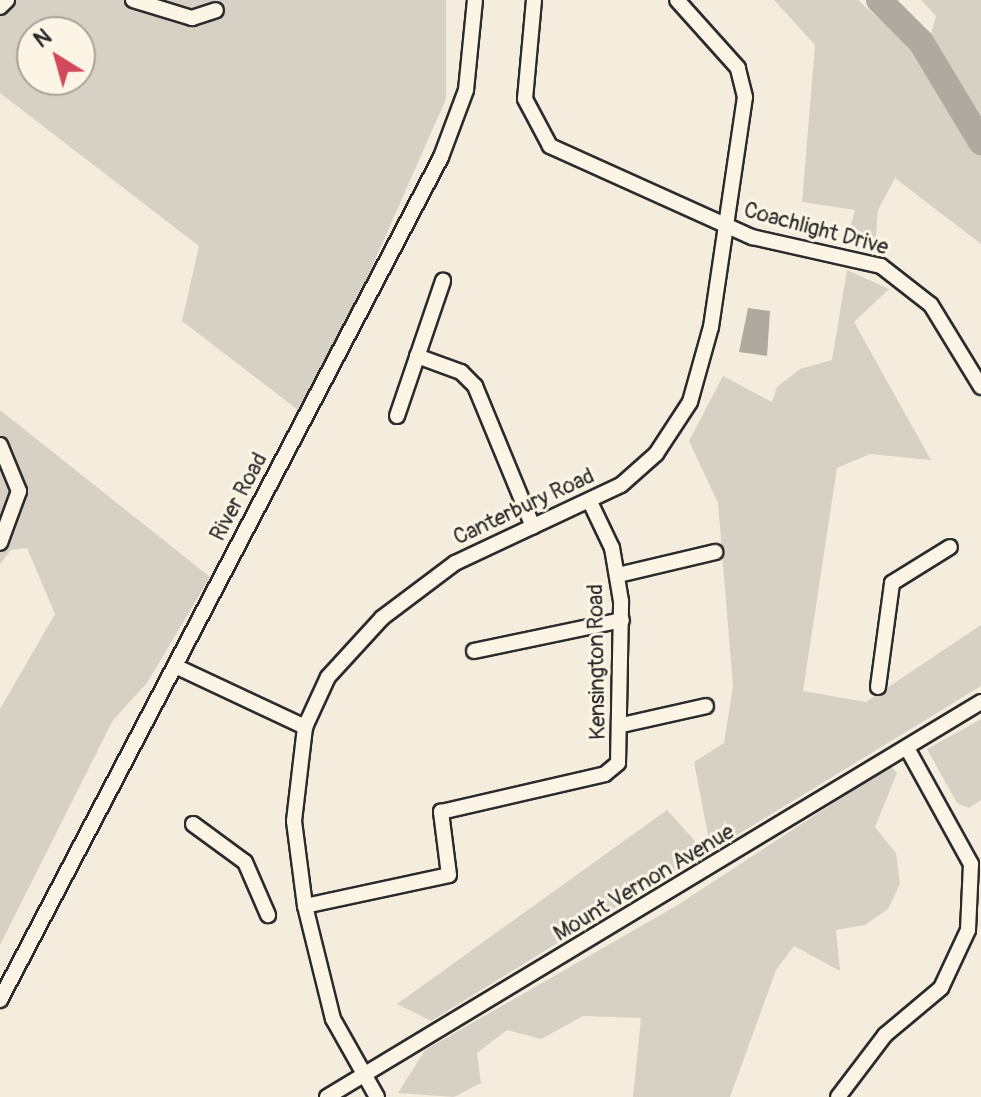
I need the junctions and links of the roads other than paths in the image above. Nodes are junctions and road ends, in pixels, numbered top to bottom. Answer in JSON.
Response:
{"nodes":[{"id":1,"x":7,"y":0,"type":"edge"},
{"id":2,"x":133,"y":0,"type":"edge"},
{"id":3,"x":475,"y":0,"type":"edge"},
{"id":4,"x":534,"y":0,"type":"edge"},
{"id":5,"x":677,"y":0,"type":"edge"},
{"id":6,"x":0,"y":7,"type":"edge"},
{"id":7,"x":216,"y":10,"type":"dead end"},
{"id":8,"x":726,"y":226,"type":"junction"},
{"id":9,"x":443,"y":281,"type":"dead end"},
{"id":10,"x":417,"y":356,"type":"junction"},
{"id":11,"x":981,"y":387,"type":"edge"},
{"id":12,"x":397,"y":416,"type":"dead end"},
{"id":13,"x":0,"y":445,"type":"edge"},
{"id":14,"x":591,"y":504,"type":"junction"},
{"id":15,"x":533,"y":527,"type":"junction"},
{"id":16,"x":0,"y":543,"type":"edge"},
{"id":17,"x":950,"y":547,"type":"dead end"},
{"id":18,"x":715,"y":552,"type":"dead end"},
{"id":19,"x":618,"y":575,"type":"junction"},
{"id":20,"x":622,"y":620,"type":"junction"},
{"id":21,"x":474,"y":651,"type":"dead end"},
{"id":22,"x":175,"y":666,"type":"junction"},
{"id":23,"x":878,"y":687,"type":"dead end"},
{"id":24,"x":981,"y":702,"type":"edge"},
{"id":25,"x":706,"y":706,"type":"dead end"},
{"id":26,"x":622,"y":725,"type":"junction"},
{"id":27,"x":305,"y":727,"type":"junction"},
{"id":28,"x":907,"y":748,"type":"junction"},
{"id":29,"x":193,"y":824,"type":"dead end"},
{"id":30,"x":305,"y":906,"type":"junction"},
{"id":31,"x":268,"y":915,"type":"dead end"},
{"id":32,"x":0,"y":1000,"type":"edge"},
{"id":33,"x":364,"y":1075,"type":"junction"},
{"id":34,"x":327,"y":1097,"type":"edge"},
{"id":35,"x":377,"y":1097,"type":"edge"},
{"id":36,"x":838,"y":1097,"type":"edge"}],
"edges":[{"from":1,"to":6,"type":"street"},
{"from":2,"to":7,"type":"street"},
{"from":3,"to":22,"type":"street","name":"River Road"},
{"from":4,"to":8,"type":"street"},
{"from":5,"to":8,"type":"street","name":"Canterbury Road"},
{"from":8,"to":11,"type":"street","name":"Coachlight Drive"},
{"from":8,"to":14,"type":"street","name":"Canterbury Road"},
{"from":9,"to":10,"type":"street"},
{"from":10,"to":12,"type":"street"},
{"from":10,"to":15,"type":"street"},
{"from":13,"to":16,"type":"street"},
{"from":14,"to":15,"type":"street","name":"Canterbury Road"},
{"from":14,"to":19,"type":"street","name":"Kensington Road"},
{"from":15,"to":27,"type":"street","name":"Canterbury Road"},
{"from":17,"to":23,"type":"street"},
{"from":18,"to":19,"type":"street"},
{"from":19,"to":20,"type":"street","name":"Kensington Road"},
{"from":20,"to":21,"type":"street"},
{"from":20,"to":26,"type":"street","name":"Kensington Road"},
{"from":22,"to":27,"type":"street"},
{"from":22,"to":32,"type":"street","name":"River Road"},
{"from":24,"to":28,"type":"street","name":"Mount Vernon Avenue"},
{"from":25,"to":26,"type":"street"},
{"from":26,"to":30,"type":"street","name":"Kensington Road"},
{"from":27,"to":30,"type":"street","name":"Canterbury Road"},
{"from":28,"to":33,"type":"street","name":"Mount Vernon Avenue"},
{"from":28,"to":36,"type":"street"},
{"from":29,"to":31,"type":"street"},
{"from":30,"to":33,"type":"street","name":"Canterbury Road"},
{"from":33,"to":34,"type":"street","name":"Mount Vernon Avenue"},
{"from":33,"to":35,"type":"street","name":"Canterbury Road"}]}
